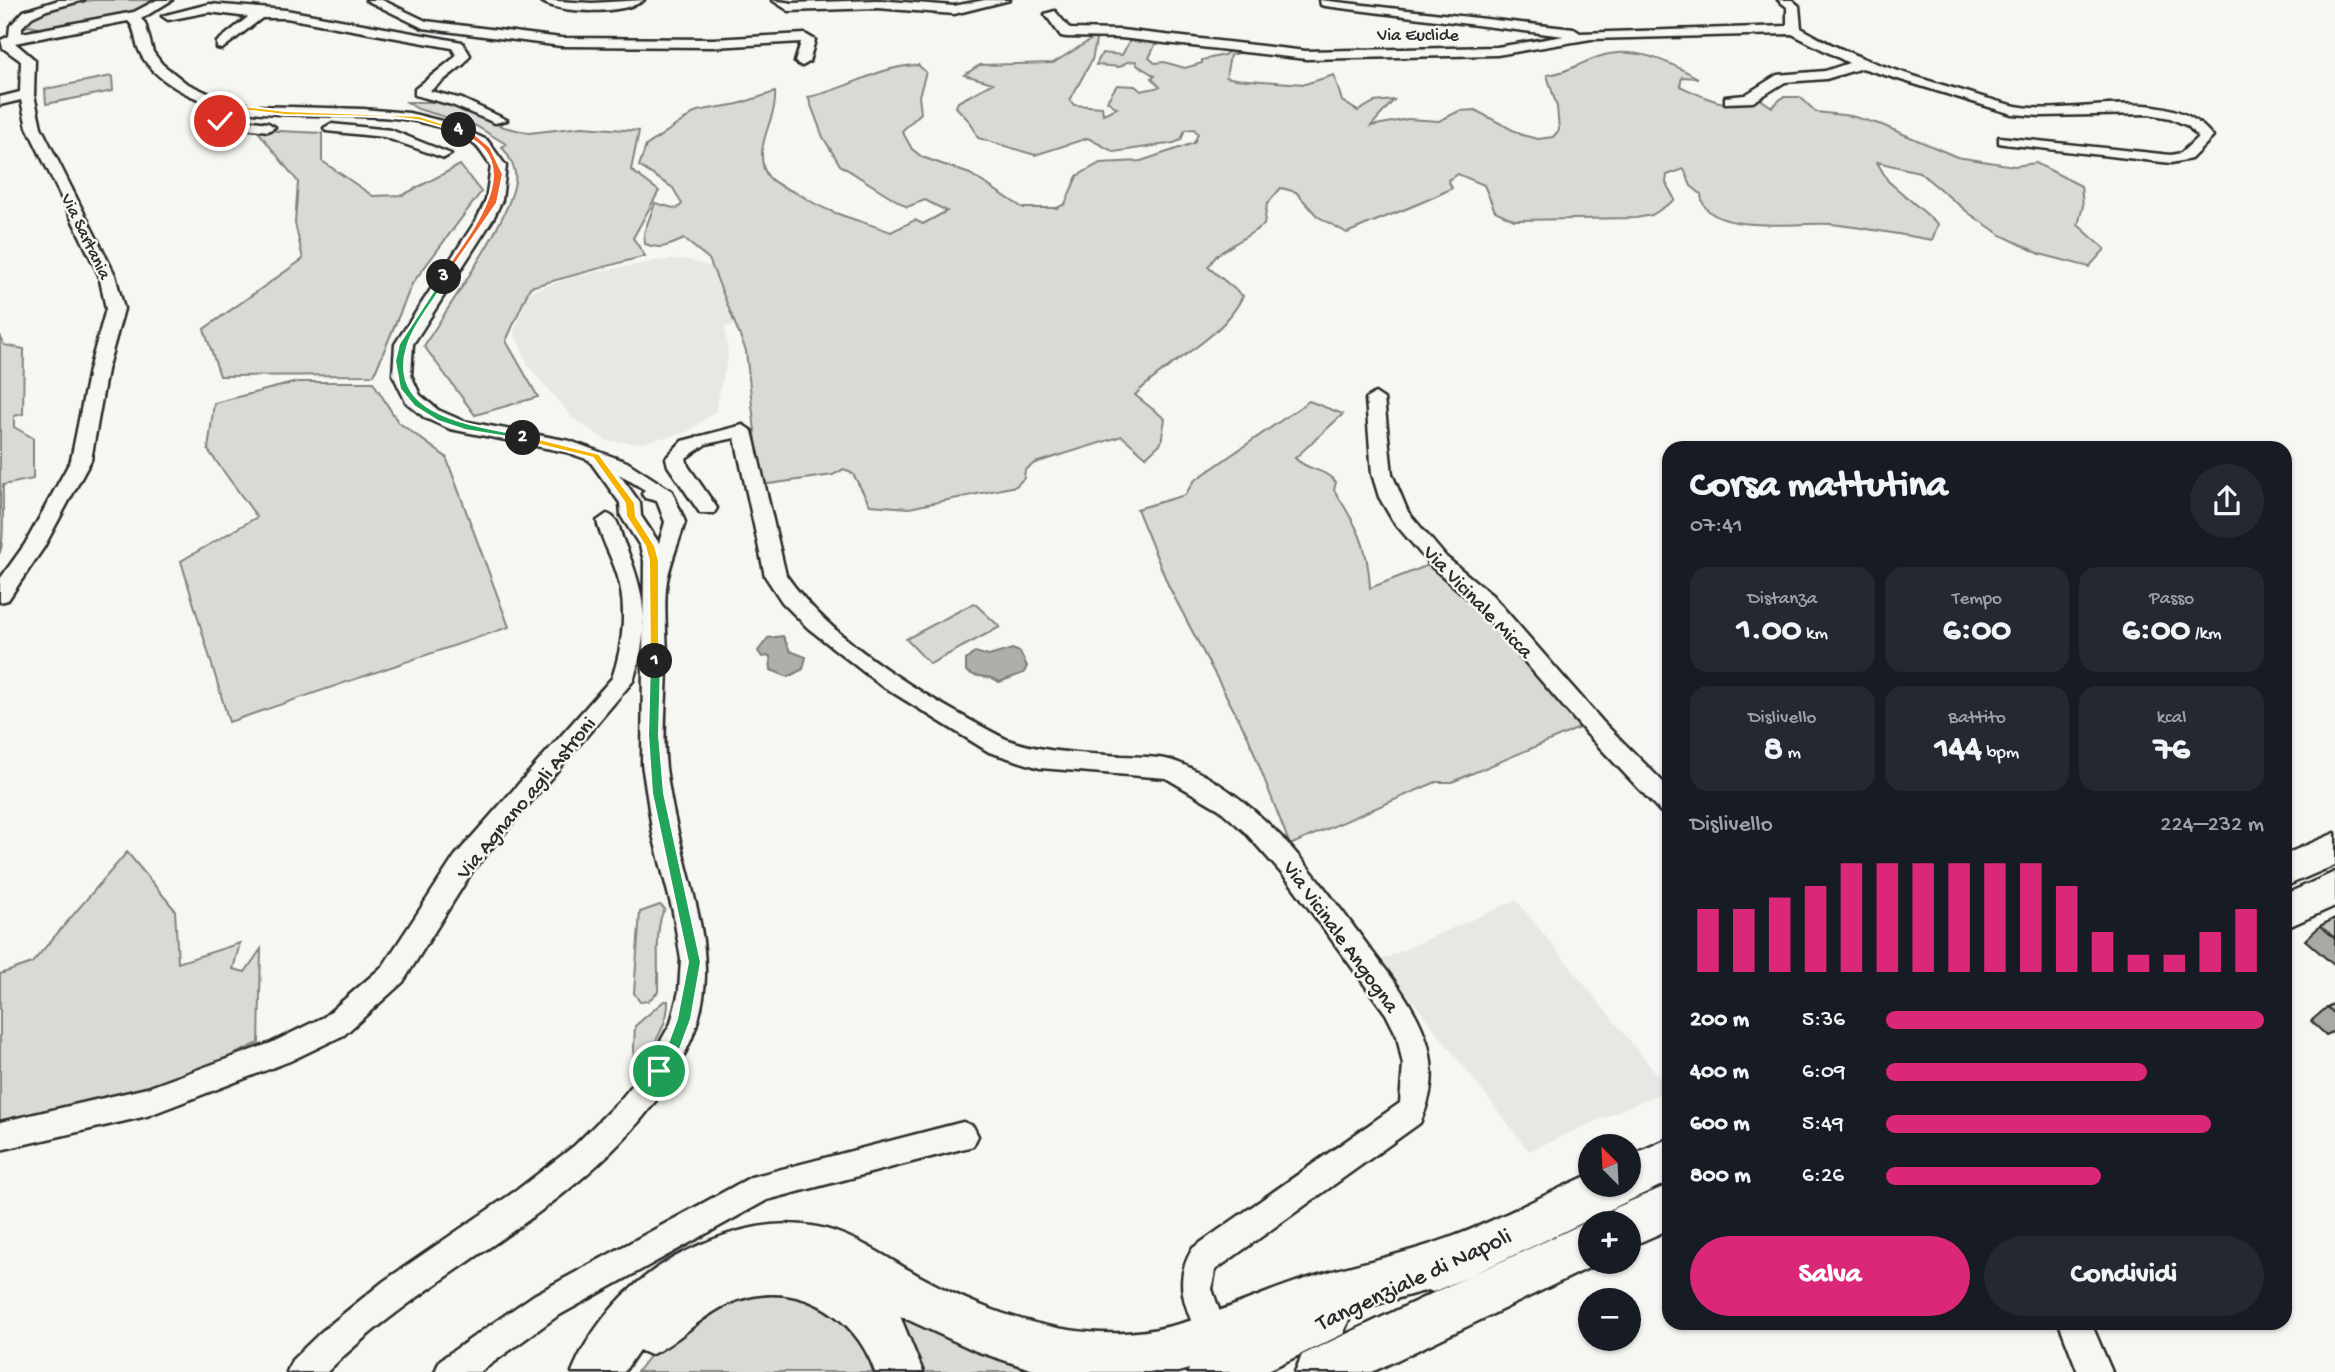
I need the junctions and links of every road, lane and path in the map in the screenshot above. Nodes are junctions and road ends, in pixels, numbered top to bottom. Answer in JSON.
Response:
{"nodes":[{"id":1,"x":78,"y":0,"type":"edge"},
{"id":2,"x":372,"y":0,"type":"edge"},
{"id":3,"x":547,"y":0,"type":"edge"},
{"id":4,"x":638,"y":0,"type":"edge"},
{"id":5,"x":778,"y":0,"type":"edge"},
{"id":6,"x":1004,"y":0,"type":"edge"},
{"id":7,"x":1438,"y":0,"type":"edge"},
{"id":8,"x":1784,"y":0,"type":"edge"},
{"id":9,"x":1325,"y":2,"type":"dead end"},
{"id":10,"x":168,"y":7,"type":"edge"},
{"id":11,"x":259,"y":14,"type":"junction"},
{"id":12,"x":1051,"y":14,"type":"dead end"},
{"id":13,"x":143,"y":18,"type":"junction"},
{"id":14,"x":1444,"y":18,"type":"junction"},
{"id":15,"x":1795,"y":30,"type":"junction"},
{"id":16,"x":1591,"y":35,"type":"junction"},
{"id":17,"x":16,"y":37,"type":"junction"},
{"id":18,"x":222,"y":45,"type":"dead end"},
{"id":19,"x":802,"y":62,"type":"dead end"},
{"id":20,"x":1860,"y":64,"type":"junction"},
{"id":21,"x":27,"y":95,"type":"junction"},
{"id":22,"x":1730,"y":100,"type":"dead end"},
{"id":23,"x":0,"y":101,"type":"edge"},
{"id":24,"x":217,"y":108,"type":"junction"},
{"id":25,"x":500,"y":120,"type":"dead end"},
{"id":26,"x":278,"y":127,"type":"dead end"},
{"id":27,"x":313,"y":128,"type":"dead end"},
{"id":28,"x":2004,"y":140,"type":"dead end"},
{"id":29,"x":444,"y":155,"type":"dead end"},
{"id":30,"x":475,"y":234,"type":"joint"},
{"id":31,"x":1375,"y":399,"type":"dead end"},
{"id":32,"x":596,"y":456,"type":"junction"},
{"id":33,"x":628,"y":515,"type":"junction"},
{"id":34,"x":672,"y":515,"type":"junction"},
{"id":35,"x":656,"y":587,"type":"junction"},
{"id":36,"x":0,"y":595,"type":"edge"},
{"id":37,"x":1662,"y":797,"type":"edge"},
{"id":38,"x":2335,"y":848,"type":"edge"},
{"id":39,"x":2292,"y":868,"type":"edge"},
{"id":40,"x":2335,"y":888,"type":"edge"},
{"id":41,"x":2292,"y":909,"type":"edge"},
{"id":42,"x":0,"y":1136,"type":"edge"},
{"id":43,"x":962,"y":1136,"type":"dead end"},
{"id":44,"x":1662,"y":1163,"type":"edge"},
{"id":45,"x":1642,"y":1172,"type":"edge"},
{"id":46,"x":1589,"y":1197,"type":"edge"},
{"id":47,"x":1662,"y":1210,"type":"edge"},
{"id":48,"x":1641,"y":1219,"type":"edge"},
{"id":49,"x":1578,"y":1249,"type":"edge"},
{"id":50,"x":1454,"y":1260,"type":"junction"},
{"id":51,"x":1207,"y":1321,"type":"dead end"},
{"id":52,"x":2078,"y":1330,"type":"edge"},
{"id":53,"x":304,"y":1372,"type":"edge"},
{"id":54,"x":452,"y":1372,"type":"edge"},
{"id":55,"x":596,"y":1372,"type":"edge"},
{"id":56,"x":620,"y":1372,"type":"edge"},
{"id":57,"x":899,"y":1372,"type":"edge"},
{"id":58,"x":1212,"y":1372,"type":"edge"},
{"id":59,"x":1319,"y":1372,"type":"edge"},
{"id":60,"x":2095,"y":1372,"type":"edge"}],
"edges":[{"from":1,"to":17,"type":"street"},
{"from":2,"to":19,"type":"street"},
{"from":3,"to":4,"type":"street"},
{"from":5,"to":6,"type":"street"},
{"from":7,"to":14,"type":"street"},
{"from":8,"to":15,"type":"street"},
{"from":9,"to":14,"type":"street"},
{"from":10,"to":11,"type":"street"},
{"from":10,"to":13,"type":"street"},
{"from":11,"to":18,"type":"street"},
{"from":11,"to":25,"type":"street"},
{"from":12,"to":16,"type":"street","name":"Via Euclide"},
{"from":13,"to":17,"type":"street"},
{"from":13,"to":24,"type":"street"},
{"from":14,"to":16,"type":"street"},
{"from":15,"to":16,"type":"street","name":"Via Euclide"},
{"from":15,"to":20,"type":"street"},
{"from":17,"to":21,"type":"street","name":"Via Sartania"},
{"from":20,"to":22,"type":"street"},
{"from":20,"to":28,"type":"street"},
{"from":21,"to":23,"type":"street"},
{"from":21,"to":36,"type":"street","name":"Via Sartania"},
{"from":24,"to":26,"type":"street"},
{"from":24,"to":30,"type":"street"},
{"from":27,"to":29,"type":"street"},
{"from":30,"to":32,"type":"street"},
{"from":31,"to":37,"type":"street","name":"Via Vicinale Micca"},
{"from":32,"to":33,"type":"street"},
{"from":32,"to":34,"type":"street"},
{"from":33,"to":34,"type":"street"},
{"from":33,"to":34,"type":"street"},
{"from":33,"to":35,"type":"street"},
{"from":33,"to":42,"type":"street","name":"Via Agnano agli Astroni"},
{"from":34,"to":35,"type":"street"},
{"from":34,"to":51,"type":"street","name":"Via Vicinale Angogna"},
{"from":35,"to":53,"type":"street"},
{"from":38,"to":39,"type":"highway"},
{"from":40,"to":41,"type":"highway"},
{"from":43,"to":54,"type":"street"},
{"from":44,"to":45,"type":"highway"},
{"from":46,"to":50,"type":"highway","name":"Tangenziale di Napoli"},
{"from":47,"to":48,"type":"highway"},
{"from":49,"to":59,"type":"highway","name":"Tangenziale di Napoli"},
{"from":50,"to":55,"type":"highway"},
{"from":50,"to":58,"type":"highway","name":"Tangenziale di Napoli"},
{"from":52,"to":60,"type":"street"},
{"from":56,"to":57,"type":"highway"}]}
